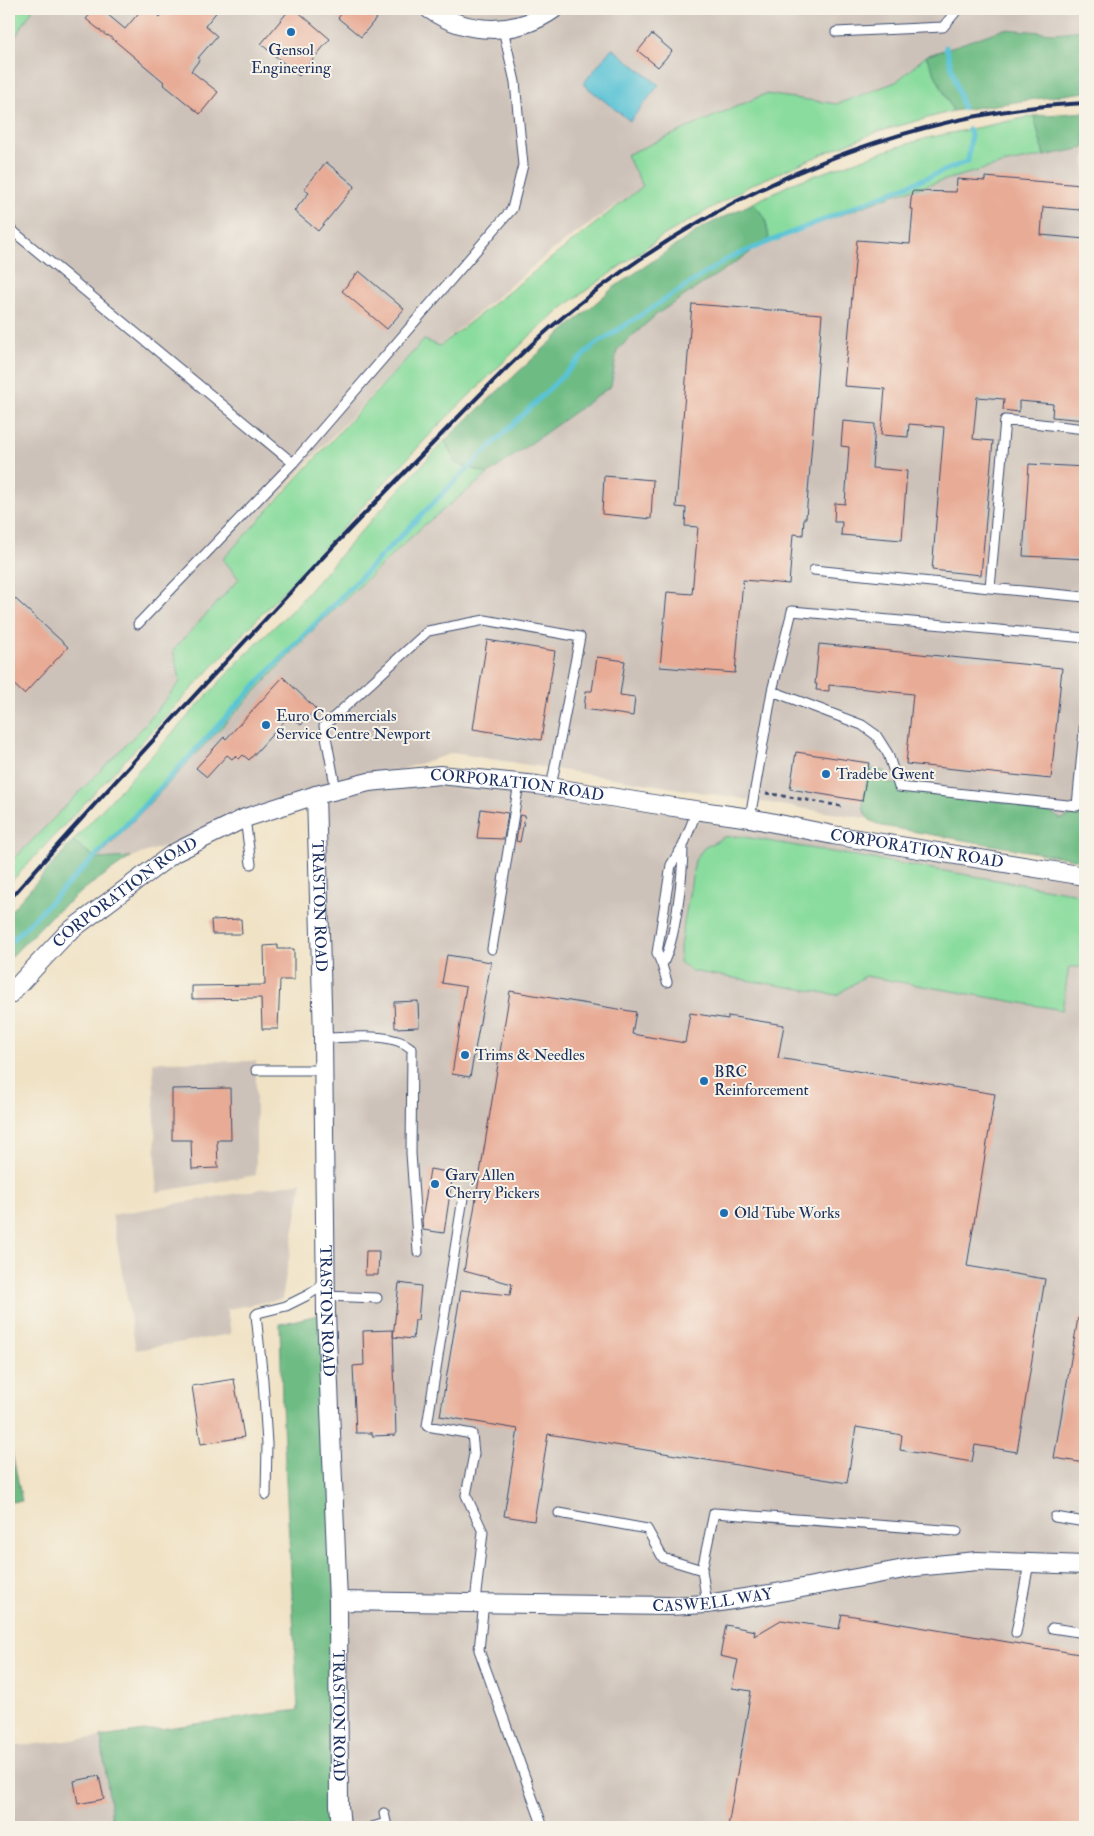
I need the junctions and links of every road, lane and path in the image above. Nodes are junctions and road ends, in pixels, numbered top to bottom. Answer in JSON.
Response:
{"nodes":[{"id":1,"x":429,"y":9,"type":"edge"},
{"id":2,"x":554,"y":9,"type":"edge"},
{"id":3,"x":958,"y":9,"type":"edge"},
{"id":4,"x":503,"y":29,"type":"junction"},
{"id":5,"x":836,"y":32,"type":"dead end"},
{"id":6,"x":9,"y":228,"type":"edge"},
{"id":7,"x":1085,"y":429,"type":"edge"},
{"id":8,"x":292,"y":463,"type":"junction"},
{"id":9,"x":814,"y":570,"type":"dead end"},
{"id":10,"x":990,"y":588,"type":"junction"},
{"id":11,"x":1085,"y":597,"type":"edge"},
{"id":12,"x":138,"y":624,"type":"dead end"},
{"id":13,"x":1085,"y":638,"type":"edge"},
{"id":14,"x":772,"y":691,"type":"junction"},
{"id":15,"x":1085,"y":720,"type":"edge"},
{"id":16,"x":520,"y":783,"type":"junction"},
{"id":17,"x":551,"y":787,"type":"junction"},
{"id":18,"x":336,"y":790,"type":"junction"},
{"id":19,"x":755,"y":791,"type":"junction"},
{"id":20,"x":316,"y":795,"type":"junction"},
{"id":21,"x":841,"y":806,"type":"dead end"},
{"id":22,"x":697,"y":810,"type":"junction"},
{"id":23,"x":245,"y":818,"type":"junction"},
{"id":24,"x":750,"y":818,"type":"junction"},
{"id":25,"x":251,"y":864,"type":"dead end"},
{"id":26,"x":1085,"y":876,"type":"edge"},
{"id":27,"x":492,"y":949,"type":"dead end"},
{"id":28,"x":668,"y":982,"type":"dead end"},
{"id":29,"x":9,"y":995,"type":"edge"},
{"id":30,"x":323,"y":1038,"type":"junction"},
{"id":31,"x":256,"y":1070,"type":"dead end"},
{"id":32,"x":323,"y":1070,"type":"junction"},
{"id":33,"x":463,"y":1198,"type":"dead end"},
{"id":34,"x":418,"y":1252,"type":"dead end"},
{"id":35,"x":325,"y":1290,"type":"junction"},
{"id":36,"x":378,"y":1298,"type":"dead end"},
{"id":37,"x":266,"y":1495,"type":"dead end"},
{"id":38,"x":559,"y":1513,"type":"dead end"},
{"id":39,"x":1055,"y":1517,"type":"dead end"},
{"id":40,"x":1085,"y":1522,"type":"edge"},
{"id":41,"x":957,"y":1531,"type":"dead end"},
{"id":42,"x":1029,"y":1563,"type":"junction"},
{"id":43,"x":1085,"y":1565,"type":"edge"},
{"id":44,"x":702,"y":1570,"type":"junction"},
{"id":45,"x":338,"y":1601,"type":"junction"},
{"id":46,"x":479,"y":1602,"type":"junction"},
{"id":47,"x":707,"y":1604,"type":"junction"},
{"id":48,"x":1052,"y":1628,"type":"dead end"},
{"id":49,"x":1016,"y":1633,"type":"dead end"},
{"id":50,"x":1085,"y":1633,"type":"edge"},
{"id":51,"x":384,"y":1812,"type":"dead end"},
{"id":52,"x":387,"y":1825,"type":"edge"},
{"id":53,"x":341,"y":1827,"type":"edge"},
{"id":54,"x":372,"y":1827,"type":"edge"},
{"id":55,"x":543,"y":1827,"type":"edge"}],
"edges":[{"from":1,"to":4,"type":"street"},
{"from":2,"to":4,"type":"street"},
{"from":3,"to":5,"type":"lane"},
{"from":4,"to":8,"type":"lane"},
{"from":6,"to":8,"type":"lane"},
{"from":7,"to":10,"type":"lane"},
{"from":8,"to":12,"type":"lane"},
{"from":9,"to":10,"type":"lane"},
{"from":10,"to":11,"type":"lane"},
{"from":13,"to":14,"type":"lane"},
{"from":14,"to":15,"type":"lane"},
{"from":14,"to":19,"type":"lane"},
{"from":16,"to":17,"type":"street","name":"CORPORATION ROAD"},
{"from":16,"to":18,"type":"street","name":"CORPORATION ROAD"},
{"from":16,"to":27,"type":"lane"},
{"from":17,"to":18,"type":"lane"},
{"from":17,"to":22,"type":"street","name":"CORPORATION ROAD"},
{"from":18,"to":20,"type":"street","name":"CORPORATION ROAD"},
{"from":19,"to":21,"type":"path"},
{"from":19,"to":24,"type":"lane"},
{"from":20,"to":23,"type":"street","name":"CORPORATION ROAD"},
{"from":20,"to":30,"type":"street","name":"TRASTON ROAD"},
{"from":22,"to":24,"type":"street","name":"CORPORATION ROAD"},
{"from":22,"to":28,"type":"lane"},
{"from":23,"to":25,"type":"lane"},
{"from":23,"to":29,"type":"street","name":"CORPORATION ROAD"},
{"from":24,"to":26,"type":"street","name":"CORPORATION ROAD"},
{"from":30,"to":32,"type":"street","name":"TRASTON ROAD"},
{"from":30,"to":34,"type":"lane"},
{"from":31,"to":32,"type":"lane"},
{"from":32,"to":35,"type":"street","name":"TRASTON ROAD"},
{"from":33,"to":46,"type":"lane"},
{"from":35,"to":36,"type":"lane"},
{"from":35,"to":37,"type":"lane"},
{"from":35,"to":45,"type":"street","name":"TRASTON ROAD"},
{"from":38,"to":44,"type":"lane"},
{"from":39,"to":40,"type":"lane"},
{"from":41,"to":44,"type":"lane"},
{"from":42,"to":43,"type":"street","name":"CASWELL WAY"},
{"from":42,"to":47,"type":"street","name":"CASWELL WAY"},
{"from":42,"to":49,"type":"lane"},
{"from":44,"to":47,"type":"lane"},
{"from":45,"to":46,"type":"street","name":"CASWELL WAY"},
{"from":45,"to":53,"type":"street","name":"TRASTON ROAD"},
{"from":46,"to":47,"type":"street","name":"CASWELL WAY"},
{"from":46,"to":55,"type":"lane"},
{"from":48,"to":50,"type":"lane"},
{"from":51,"to":52,"type":"lane"},
{"from":52,"to":54,"type":"lane"}]}
